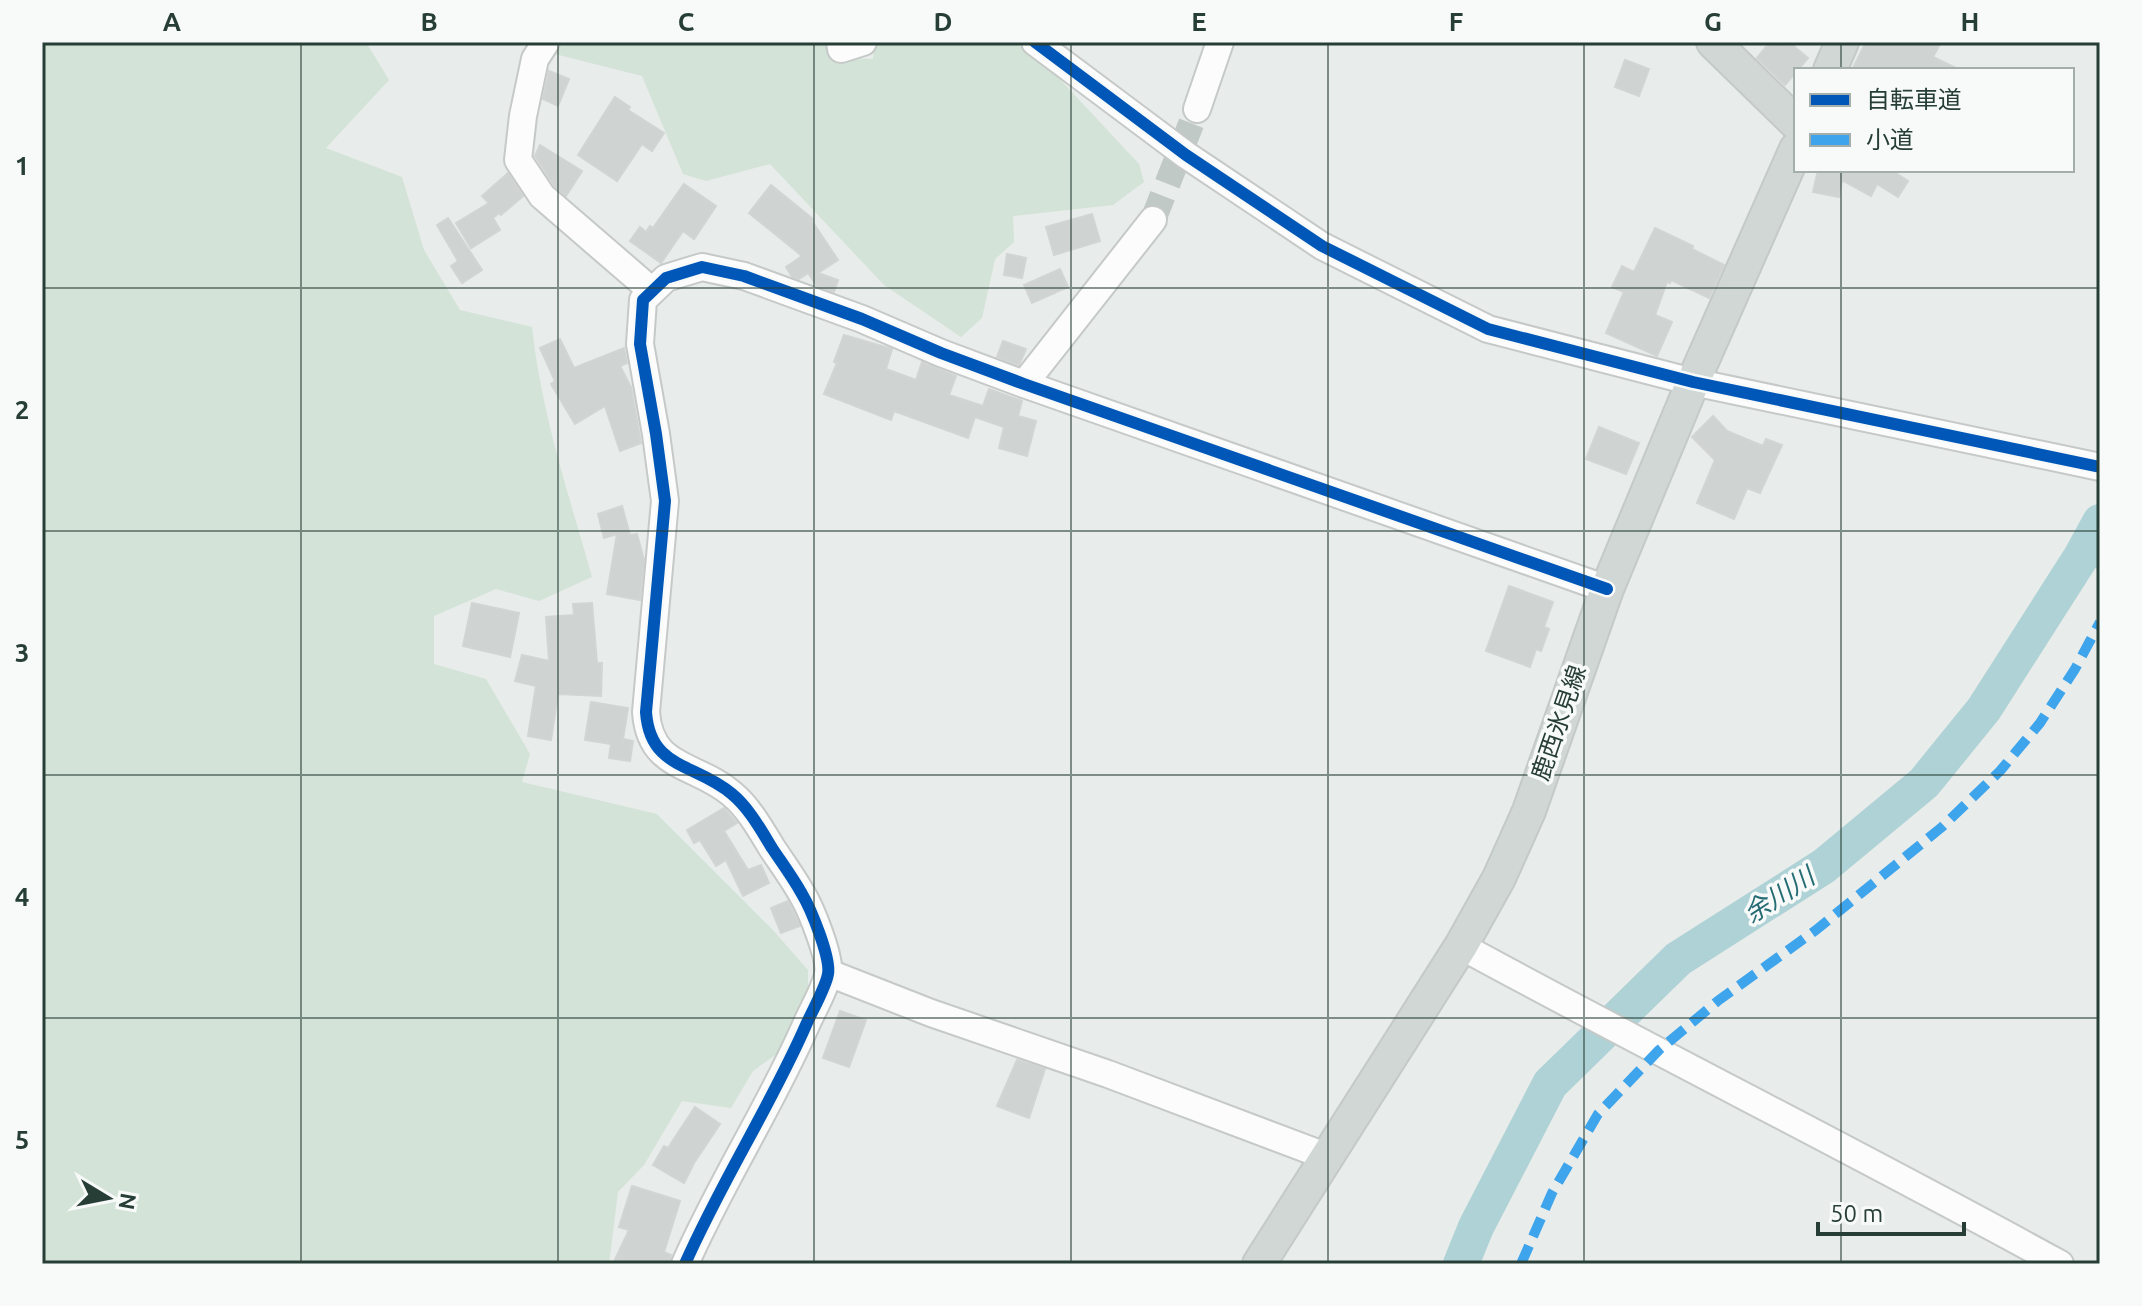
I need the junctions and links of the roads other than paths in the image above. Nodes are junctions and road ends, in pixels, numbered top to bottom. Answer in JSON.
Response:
{"nodes":[{"id":1,"x":546,"y":42,"type":"edge"},
{"id":2,"x":840,"y":42,"type":"edge"},
{"id":3,"x":863,"y":42,"type":"edge"},
{"id":4,"x":1035,"y":42,"type":"edge"},
{"id":5,"x":1220,"y":42,"type":"edge"},
{"id":6,"x":1713,"y":42,"type":"edge"},
{"id":7,"x":1842,"y":42,"type":"edge"},
{"id":8,"x":1831,"y":68,"type":"edge"},
{"id":9,"x":1197,"y":109,"type":"tunnel mouth"},
{"id":10,"x":1794,"y":121,"type":"edge"},
{"id":11,"x":1794,"y":154,"type":"edge"},
{"id":12,"x":1153,"y":220,"type":"tunnel mouth"},
{"id":13,"x":652,"y":291,"type":"junction"},
{"id":14,"x":1693,"y":382,"type":"junction"},
{"id":15,"x":1024,"y":384,"type":"junction"},
{"id":16,"x":2090,"y":465,"type":"edge"},
{"id":17,"x":1607,"y":589,"type":"junction"},
{"id":18,"x":1461,"y":946,"type":"junction"},
{"id":19,"x":829,"y":973,"type":"junction"},
{"id":20,"x":1328,"y":1157,"type":"junction"},
{"id":21,"x":685,"y":1264,"type":"edge"},
{"id":22,"x":1259,"y":1264,"type":"edge"},
{"id":23,"x":2060,"y":1264,"type":"edge"}],
"edges":[{"from":1,"to":13,"type":"street"},
{"from":2,"to":3,"type":"street"},
{"from":4,"to":14,"type":"street"},
{"from":5,"to":9,"type":"street"},
{"from":6,"to":10,"type":"main road"},
{"from":7,"to":8,"type":"main road"},
{"from":11,"to":14,"type":"main road","name":"鹿西氷見線"},
{"from":12,"to":15,"type":"street"},
{"from":13,"to":15,"type":"street"},
{"from":13,"to":19,"type":"street"},
{"from":14,"to":16,"type":"street"},
{"from":14,"to":17,"type":"main road","name":"鹿西氷見線"},
{"from":15,"to":17,"type":"street"},
{"from":17,"to":18,"type":"main road","name":"鹿西氷見線"},
{"from":18,"to":20,"type":"main road","name":"鹿西氷見線"},
{"from":18,"to":23,"type":"street"},
{"from":19,"to":20,"type":"street"},
{"from":19,"to":21,"type":"street"},
{"from":20,"to":22,"type":"main road","name":"鹿西氷見線"}]}
